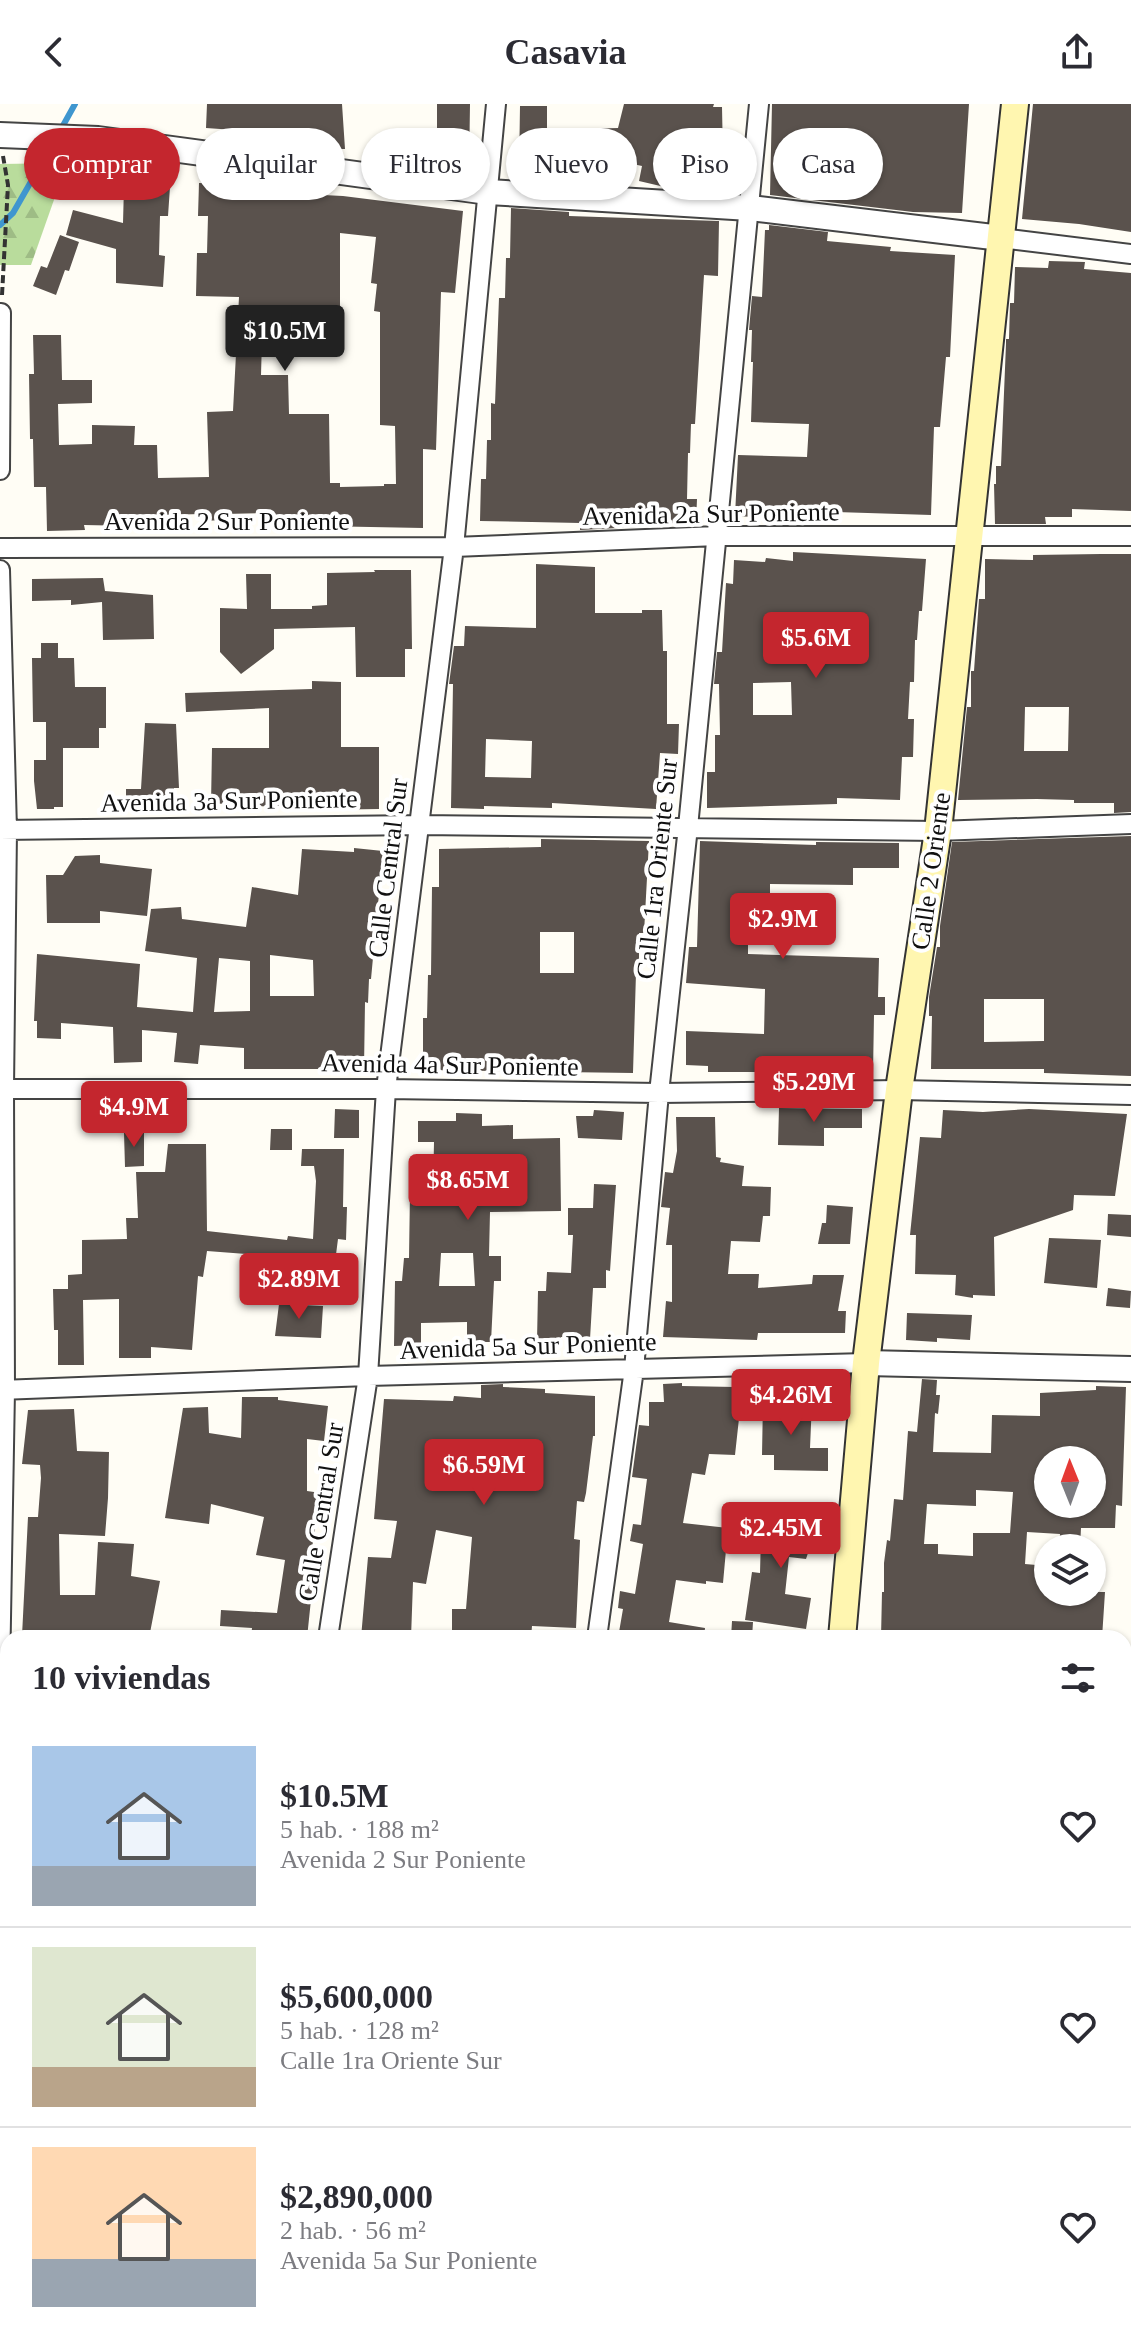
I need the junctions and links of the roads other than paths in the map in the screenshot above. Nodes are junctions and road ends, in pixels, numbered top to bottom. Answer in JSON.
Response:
{"nodes":[{"id":1,"x":496,"y":104,"type":"edge"},
{"id":2,"x":759,"y":104,"type":"edge"},
{"id":3,"x":1015,"y":104,"type":"edge"},
{"id":4,"x":1,"y":144,"type":"edge"},
{"id":5,"x":490,"y":170,"type":"edge"},
{"id":6,"x":361,"y":175,"type":"edge"},
{"id":7,"x":490,"y":192,"type":"edge"},
{"id":8,"x":487,"y":200,"type":"edge"},
{"id":9,"x":750,"y":208,"type":"junction"},
{"id":10,"x":1001,"y":238,"type":"junction"},
{"id":11,"x":1131,"y":254,"type":"edge"},
{"id":12,"x":1,"y":313,"type":"edge"},
{"id":13,"x":0,"y":470,"type":"edge"},
{"id":14,"x":717,"y":536,"type":"junction"},
{"id":15,"x":1131,"y":536,"type":"edge"},
{"id":16,"x":969,"y":538,"type":"junction"},
{"id":17,"x":454,"y":547,"type":"junction"},
{"id":18,"x":0,"y":548,"type":"edge"},
{"id":19,"x":0,"y":570,"type":"edge"},
{"id":20,"x":1131,"y":824,"type":"edge"},
{"id":21,"x":420,"y":825,"type":"junction"},
{"id":22,"x":688,"y":827,"type":"junction"},
{"id":23,"x":4,"y":830,"type":"edge"},
{"id":24,"x":938,"y":831,"type":"junction"},
{"id":25,"x":2,"y":1089,"type":"edge"},
{"id":26,"x":386,"y":1089,"type":"junction"},
{"id":27,"x":899,"y":1090,"type":"junction"},
{"id":28,"x":659,"y":1093,"type":"junction"},
{"id":29,"x":1131,"y":1095,"type":"edge"},
{"id":30,"x":866,"y":1363,"type":"junction"},
{"id":31,"x":634,"y":1369,"type":"junction"},
{"id":32,"x":1131,"y":1369,"type":"edge"},
{"id":33,"x":368,"y":1376,"type":"junction"},
{"id":34,"x":3,"y":1390,"type":"edge"},
{"id":35,"x":3,"y":1630,"type":"edge"},
{"id":36,"x":329,"y":1630,"type":"edge"},
{"id":37,"x":598,"y":1630,"type":"edge"},
{"id":38,"x":843,"y":1630,"type":"edge"}],
"edges":[{"from":1,"to":5,"type":"street","name":"Calle Central Sur"},
{"from":2,"to":9,"type":"street","name":"Calle 1ra Oriente Sur"},
{"from":3,"to":10,"type":"main road","name":"Calle 2 Oriente"},
{"from":4,"to":6,"type":"street"},
{"from":7,"to":9,"type":"street"},
{"from":8,"to":17,"type":"street","name":"Calle Central Sur"},
{"from":9,"to":10,"type":"street"},
{"from":9,"to":14,"type":"street","name":"Calle 1ra Oriente Sur"},
{"from":10,"to":11,"type":"street"},
{"from":10,"to":16,"type":"main road","name":"Calle 2 Oriente"},
{"from":12,"to":13,"type":"street"},
{"from":14,"to":16,"type":"street","name":"Avenida 2a Sur Poniente"},
{"from":14,"to":17,"type":"street","name":"Avenida 2a Sur Poniente"},
{"from":14,"to":22,"type":"street","name":"Calle 1ra Oriente Sur"},
{"from":15,"to":16,"type":"street","name":"Avenida 2a Sur Poniente"},
{"from":16,"to":24,"type":"main road","name":"Calle 2 Oriente"},
{"from":17,"to":18,"type":"street","name":"Avenida 2 Sur Poniente"},
{"from":17,"to":21,"type":"street","name":"Calle Central Sur"},
{"from":19,"to":23,"type":"street"},
{"from":20,"to":24,"type":"street","name":"Avenida 3a Sur Poniente"},
{"from":21,"to":22,"type":"street","name":"Avenida 3a Sur Poniente"},
{"from":21,"to":23,"type":"street","name":"Avenida 3a Sur Poniente"},
{"from":21,"to":26,"type":"street","name":"Calle Central Sur"},
{"from":22,"to":24,"type":"street","name":"Avenida 3a Sur Poniente"},
{"from":22,"to":28,"type":"street","name":"Calle 1ra Oriente Sur"},
{"from":23,"to":25,"type":"street"},
{"from":24,"to":27,"type":"main road","name":"Calle 2 Oriente"},
{"from":25,"to":26,"type":"street","name":"Avenida 4a Sur Poniente"},
{"from":25,"to":34,"type":"street"},
{"from":26,"to":28,"type":"street","name":"Avenida 4a Sur Poniente"},
{"from":26,"to":33,"type":"street","name":"Calle Central Sur"},
{"from":27,"to":28,"type":"street","name":"Avenida 4a Sur Poniente"},
{"from":27,"to":29,"type":"street","name":"Avenida 4a Sur Poniente"},
{"from":27,"to":30,"type":"main road","name":"Calle 2 Oriente"},
{"from":28,"to":31,"type":"street","name":"Calle 1ra Oriente Sur"},
{"from":30,"to":31,"type":"street","name":"Avenida 5a Sur Poniente"},
{"from":30,"to":32,"type":"street"},
{"from":30,"to":38,"type":"main road","name":"Calle 2 Oriente"},
{"from":31,"to":33,"type":"street","name":"Avenida 5a Sur Poniente"},
{"from":31,"to":37,"type":"street","name":"Calle 1ra Oriente Sur"},
{"from":33,"to":34,"type":"street","name":"Avenida 5a Sur Poniente"},
{"from":33,"to":36,"type":"street","name":"Calle Central Sur"},
{"from":34,"to":35,"type":"street"}]}
